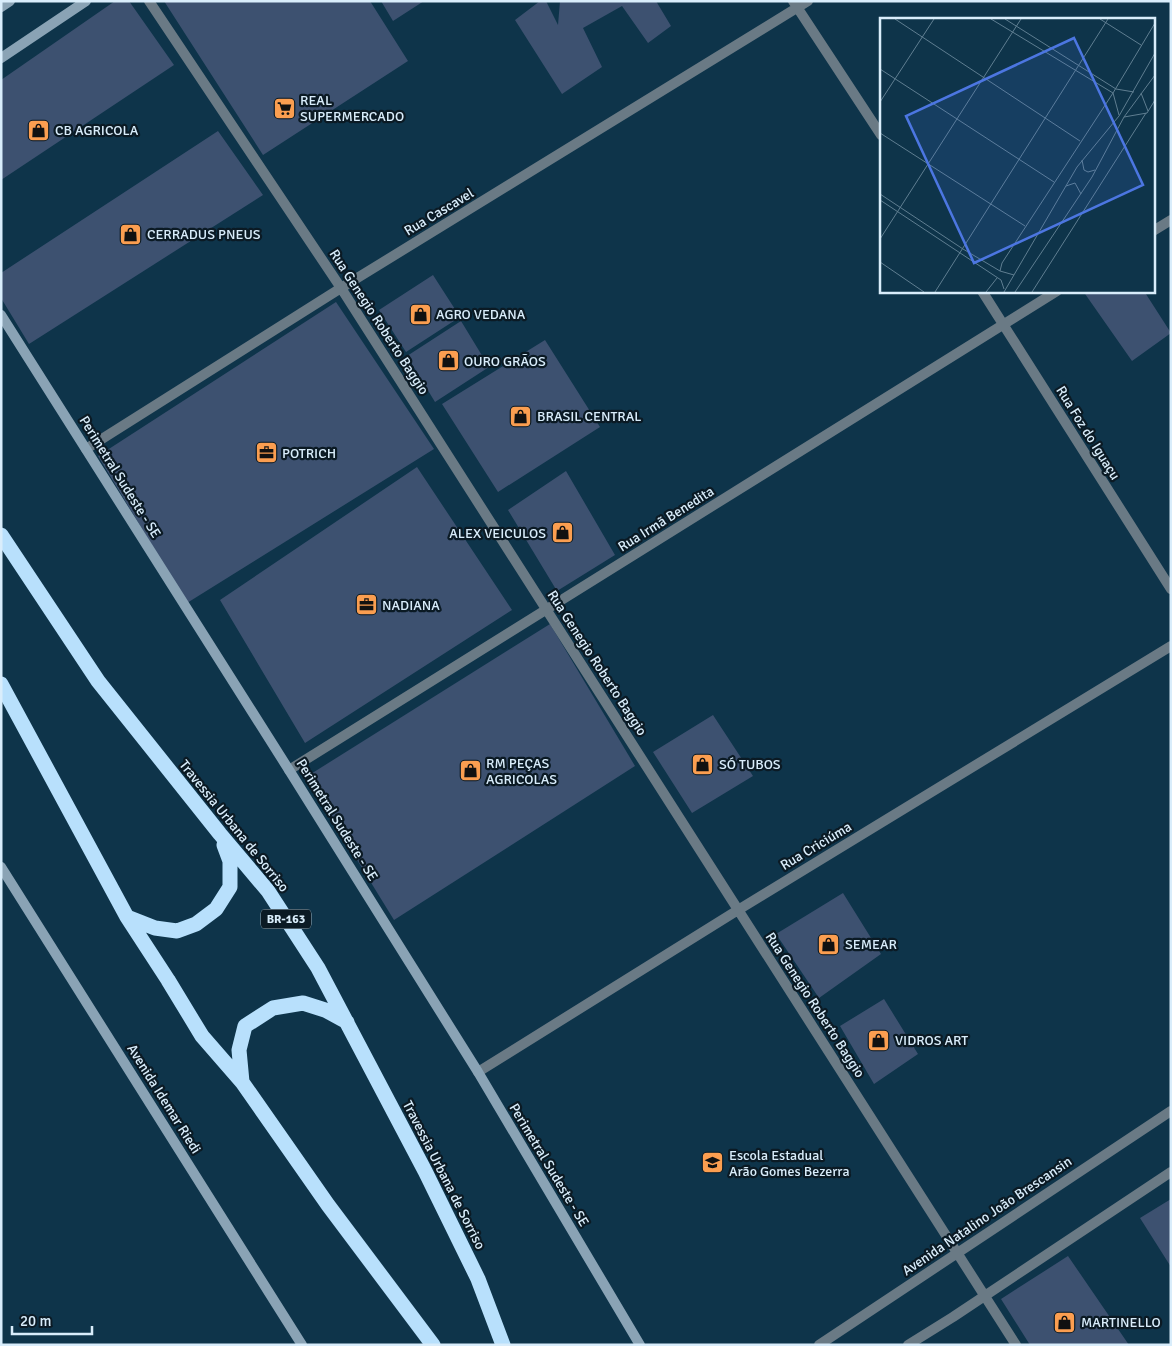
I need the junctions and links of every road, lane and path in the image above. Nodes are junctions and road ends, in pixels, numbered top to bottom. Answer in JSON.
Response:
{"nodes":[{"id":1,"x":10,"y":1,"type":"edge"},
{"id":2,"x":86,"y":1,"type":"edge"},
{"id":3,"x":149,"y":1,"type":"edge"},
{"id":4,"x":808,"y":1,"type":"edge"},
{"id":5,"x":796,"y":5,"type":"edge"},
{"id":6,"x":1,"y":7,"type":"edge"},
{"id":7,"x":1,"y":58,"type":"edge"},
{"id":8,"x":880,"y":134,"type":"edge"},
{"id":9,"x":1171,"y":220,"type":"edge"},
{"id":10,"x":1154,"y":230,"type":"edge"},
{"id":11,"x":341,"y":288,"type":"junction"},
{"id":12,"x":983,"y":292,"type":"edge"},
{"id":13,"x":1055,"y":292,"type":"edge"},
{"id":14,"x":1,"y":315,"type":"edge"},
{"id":15,"x":1004,"y":324,"type":"junction"},
{"id":16,"x":86,"y":449,"type":"junction"},
{"id":17,"x":1,"y":535,"type":"edge"},
{"id":18,"x":1171,"y":589,"type":"edge"},
{"id":19,"x":546,"y":610,"type":"junction"},
{"id":20,"x":1171,"y":646,"type":"edge"},
{"id":21,"x":1,"y":684,"type":"edge"},
{"id":22,"x":289,"y":770,"type":"junction"},
{"id":23,"x":220,"y":834,"type":"junction"},
{"id":24,"x":1,"y":867,"type":"edge"},
{"id":25,"x":738,"y":910,"type":"junction"},
{"id":26,"x":127,"y":917,"type":"junction"},
{"id":27,"x":348,"y":1022,"type":"junction"},
{"id":28,"x":478,"y":1072,"type":"junction"},
{"id":29,"x":242,"y":1082,"type":"junction"},
{"id":30,"x":1171,"y":1111,"type":"edge"},
{"id":31,"x":1171,"y":1172,"type":"edge"},
{"id":32,"x":958,"y":1252,"type":"junction"},
{"id":33,"x":985,"y":1296,"type":"junction"},
{"id":34,"x":302,"y":1345,"type":"edge"},
{"id":35,"x":433,"y":1345,"type":"edge"},
{"id":36,"x":503,"y":1345,"type":"edge"},
{"id":37,"x":640,"y":1345,"type":"edge"},
{"id":38,"x":820,"y":1345,"type":"edge"},
{"id":39,"x":908,"y":1345,"type":"edge"},
{"id":40,"x":1016,"y":1345,"type":"edge"}],
"edges":[{"from":1,"to":6,"type":"street"},
{"from":2,"to":7,"type":"street"},
{"from":3,"to":11,"type":"street","name":"Rua Genegio Roberto Baggio"},
{"from":4,"to":5,"type":"street","name":"Rua Cascavel"},
{"from":5,"to":8,"type":"street"},
{"from":5,"to":11,"type":"street","name":"Rua Cascavel"},
{"from":9,"to":10,"type":"street"},
{"from":11,"to":16,"type":"street","name":"Rua Cascavel"},
{"from":11,"to":19,"type":"street","name":"Rua Genegio Roberto Baggio"},
{"from":12,"to":15,"type":"street","name":"Rua Foz do Iguaçu"},
{"from":13,"to":15,"type":"street","name":"Rua Irmã Benedita"},
{"from":14,"to":16,"type":"street","name":"Perimetral Sudeste - SE"},
{"from":15,"to":18,"type":"street","name":"Rua Foz do Iguaçu"},
{"from":15,"to":19,"type":"street","name":"Rua Irmã Benedita"},
{"from":16,"to":22,"type":"street","name":"Perimetral Sudeste - SE"},
{"from":17,"to":23,"type":"highway","name":"Travessia Urbana de Sorriso","number":"BR-163"},
{"from":19,"to":22,"type":"street","name":"Rua Irmã Benedita"},
{"from":19,"to":25,"type":"street","name":"Rua Genegio Roberto Baggio"},
{"from":20,"to":25,"type":"street","name":"Rua Criciúma"},
{"from":21,"to":26,"type":"highway"},
{"from":22,"to":28,"type":"street","name":"Perimetral Sudeste - SE"},
{"from":23,"to":26,"type":"highway"},
{"from":23,"to":27,"type":"highway","name":"Travessia Urbana de Sorriso","number":"BR-163"},
{"from":24,"to":34,"type":"street","name":"Avenida Idemar Riedi"},
{"from":25,"to":28,"type":"street","name":"Rua Criciúma"},
{"from":25,"to":32,"type":"street","name":"Rua Genegio Roberto Baggio"},
{"from":26,"to":29,"type":"highway"},
{"from":27,"to":29,"type":"highway"},
{"from":27,"to":36,"type":"highway","name":"Travessia Urbana de Sorriso","number":"BR-163"},
{"from":28,"to":37,"type":"street","name":"Perimetral Sudeste - SE"},
{"from":29,"to":35,"type":"highway"},
{"from":30,"to":32,"type":"street","name":"Avenida Natalino João Brescansin"},
{"from":31,"to":33,"type":"street"},
{"from":32,"to":33,"type":"street","name":"Rua Genegio Roberto Baggio"},
{"from":32,"to":38,"type":"street","name":"Avenida Natalino João Brescansin"},
{"from":33,"to":39,"type":"street"},
{"from":33,"to":40,"type":"street","name":"Rua Genegio Roberto Baggio"}]}
